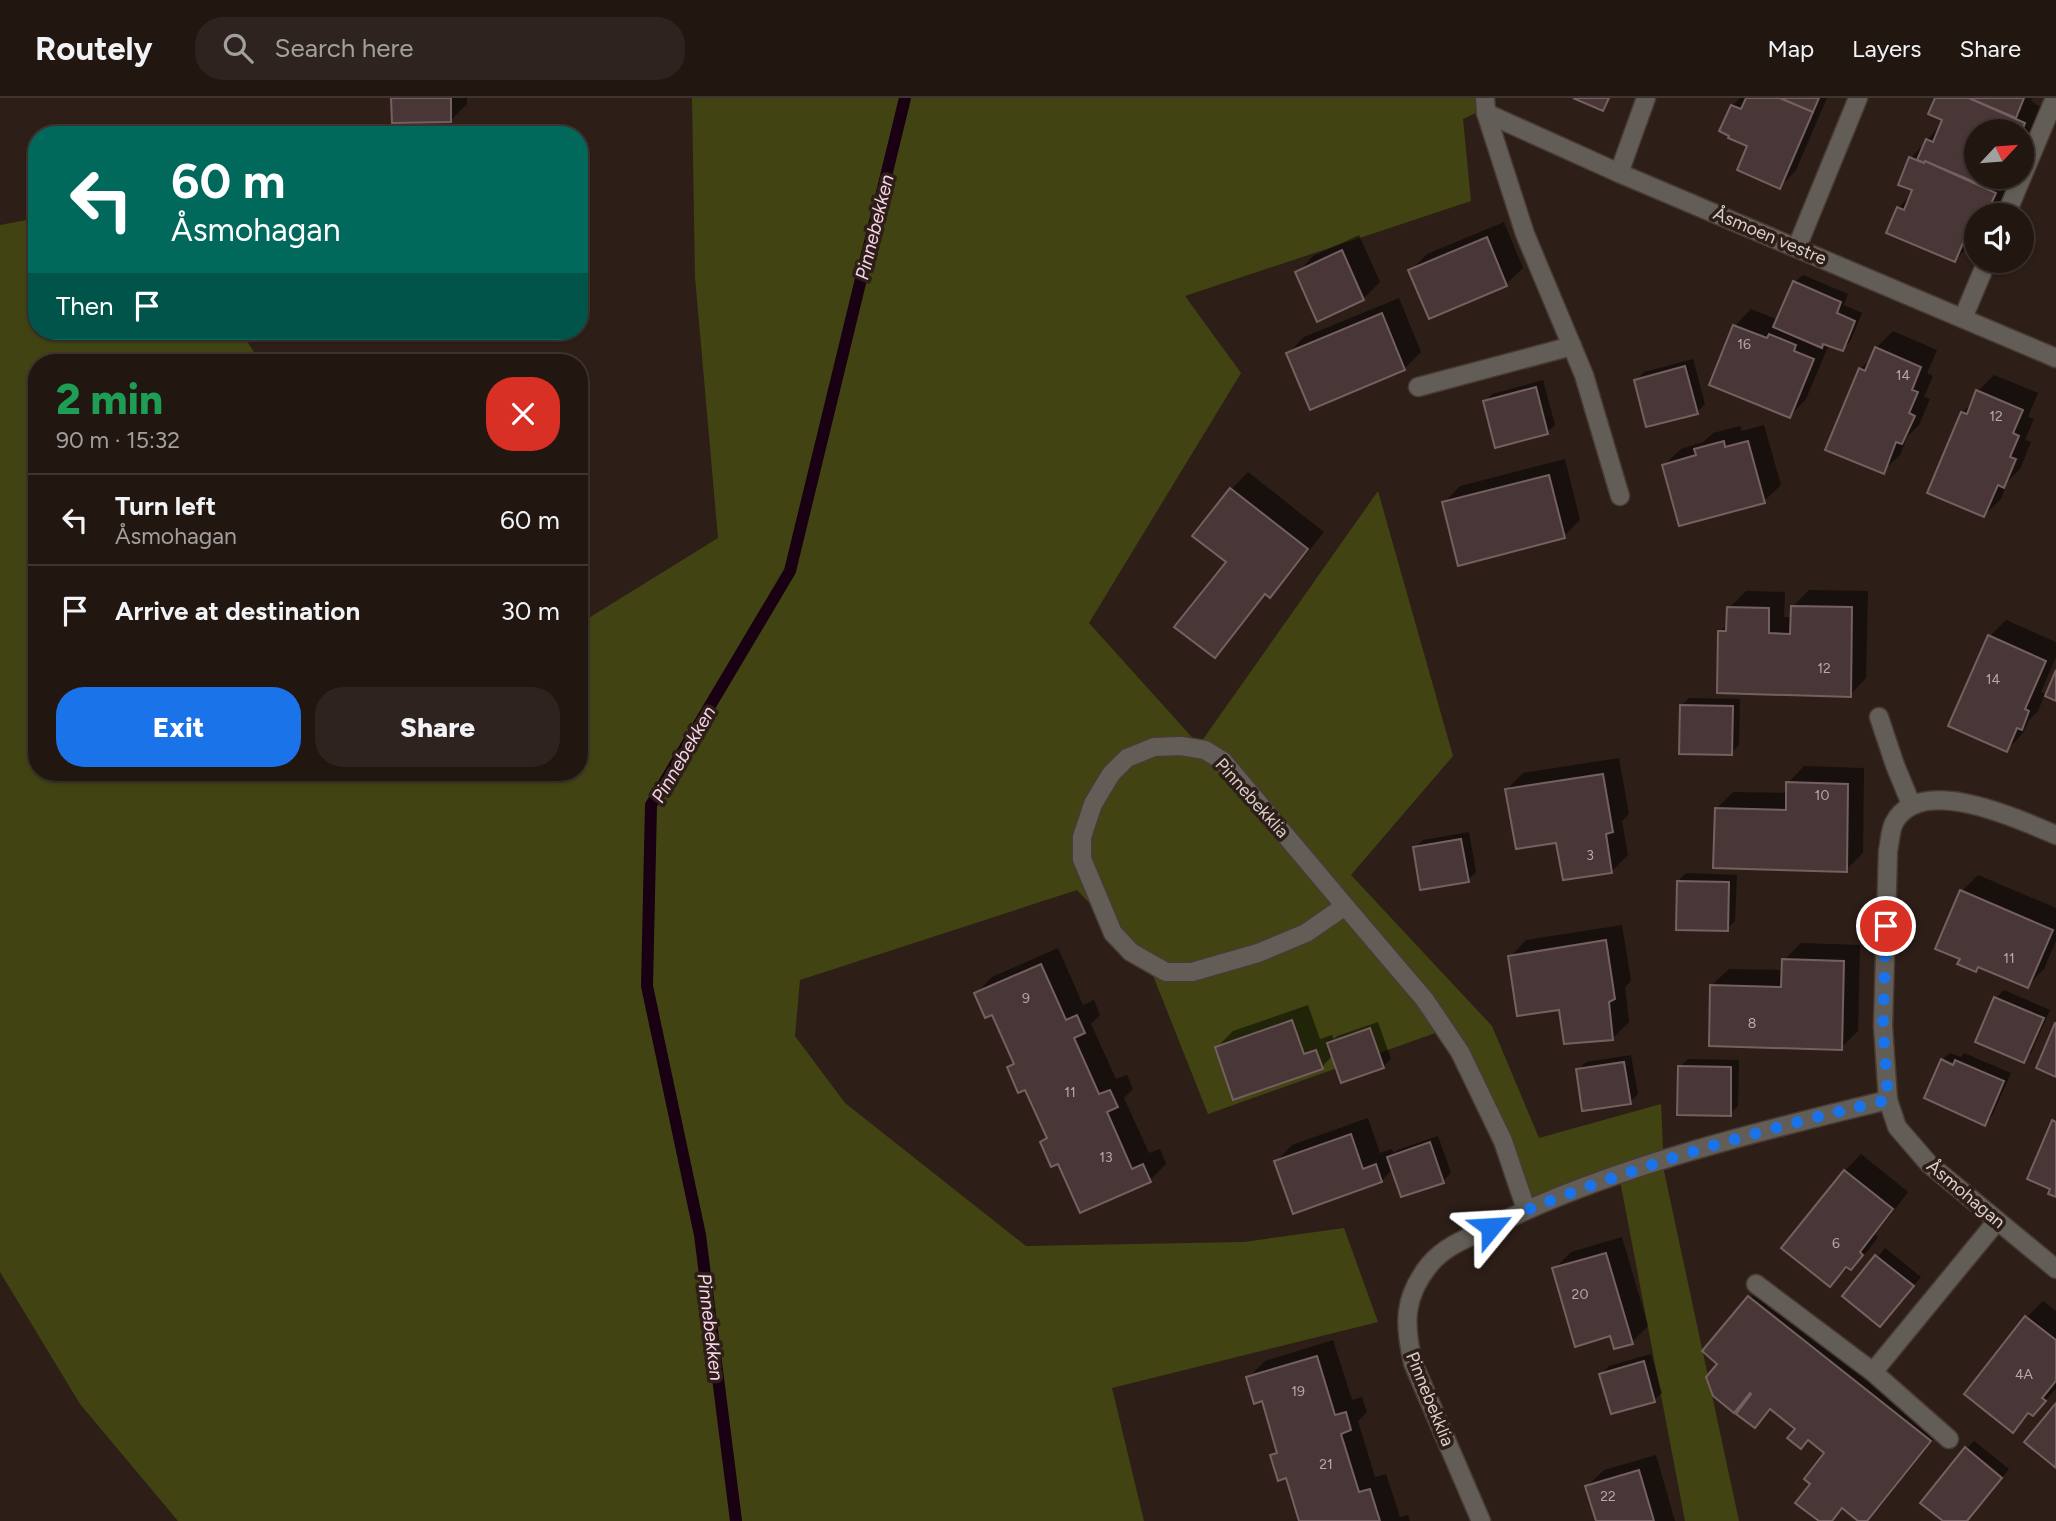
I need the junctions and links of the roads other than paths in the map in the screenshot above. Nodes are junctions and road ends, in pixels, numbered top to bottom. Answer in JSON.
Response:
{"nodes":[{"id":1,"x":1646,"y":98,"type":"edge"},
{"id":2,"x":1858,"y":98,"type":"edge"},
{"id":3,"x":2055,"y":98,"type":"edge"},
{"id":4,"x":1485,"y":106,"type":"edge"},
{"id":5,"x":1619,"y":173,"type":"junction"},
{"id":6,"x":2011,"y":203,"type":"edge"},
{"id":7,"x":1797,"y":247,"type":"junction"},
{"id":8,"x":1982,"y":273,"type":"edge"},
{"id":9,"x":1963,"y":318,"type":"junction"},
{"id":10,"x":1572,"y":346,"type":"junction"},
{"id":11,"x":2056,"y":358,"type":"edge"},
{"id":12,"x":1418,"y":387,"type":"dead end"},
{"id":13,"x":1619,"y":496,"type":"dead end"},
{"id":14,"x":1878,"y":717,"type":"dead end"},
{"id":15,"x":1911,"y":804,"type":"junction"},
{"id":16,"x":2056,"y":835,"type":"edge"},
{"id":17,"x":1345,"y":906,"type":"junction"},
{"id":18,"x":1888,"y":1100,"type":"junction"},
{"id":19,"x":1526,"y":1209,"type":"junction"},
{"id":20,"x":1997,"y":1221,"type":"junction"},
{"id":21,"x":2056,"y":1269,"type":"edge"},
{"id":22,"x":1756,"y":1284,"type":"dead end"},
{"id":23,"x":1872,"y":1372,"type":"junction"},
{"id":24,"x":1949,"y":1439,"type":"dead end"},
{"id":25,"x":1481,"y":1521,"type":"edge"}],
"edges":[{"from":1,"to":5,"type":"street"},
{"from":2,"to":7,"type":"street"},
{"from":3,"to":6,"type":"street"},
{"from":4,"to":5,"type":"street","name":"Åsmoen vestre"},
{"from":4,"to":10,"type":"street"},
{"from":5,"to":7,"type":"street","name":"Åsmoen vestre"},
{"from":7,"to":9,"type":"street","name":"Åsmoen vestre"},
{"from":8,"to":9,"type":"street"},
{"from":9,"to":11,"type":"street","name":"Åsmoen vestre"},
{"from":10,"to":12,"type":"street"},
{"from":10,"to":13,"type":"street"},
{"from":14,"to":15,"type":"street"},
{"from":15,"to":16,"type":"street"},
{"from":15,"to":18,"type":"street","name":"Åsmohagan"},
{"from":17,"to":17,"type":"street","name":"Pinnebekklia"},
{"from":17,"to":19,"type":"street","name":"Pinnebekklia"},
{"from":18,"to":19,"type":"street","name":"Pinnebekklia"},
{"from":18,"to":20,"type":"street","name":"Åsmohagan"},
{"from":19,"to":25,"type":"street","name":"Pinnebekklia"},
{"from":20,"to":21,"type":"street","name":"Åsmohagan"},
{"from":20,"to":23,"type":"street"},
{"from":22,"to":23,"type":"street"},
{"from":23,"to":24,"type":"street"}]}
